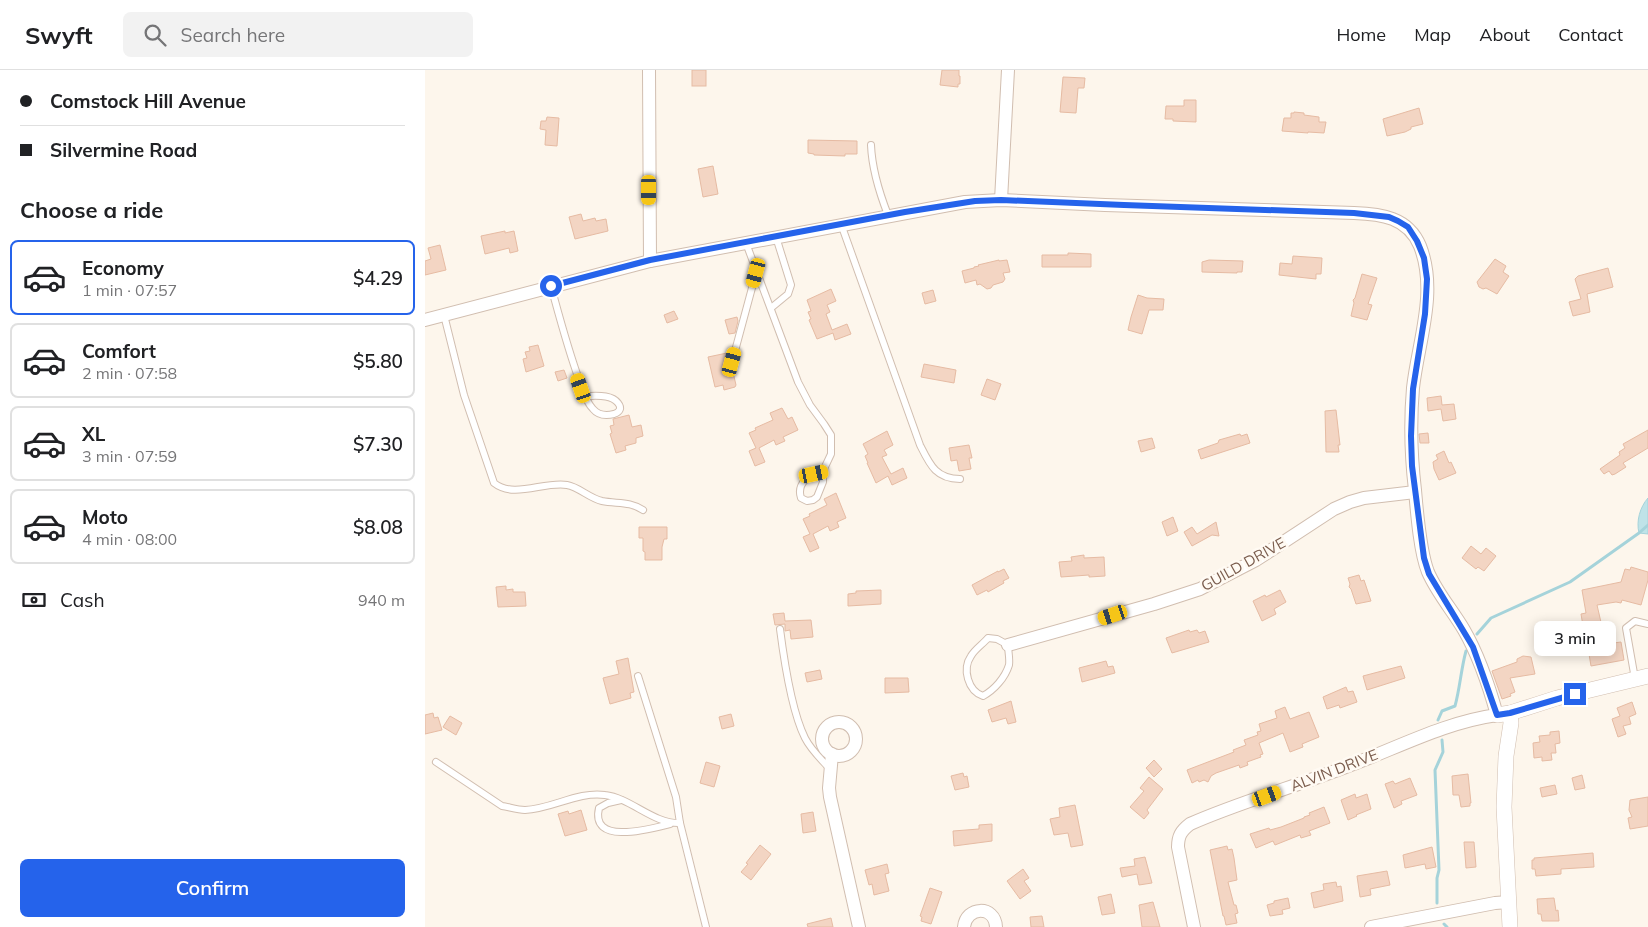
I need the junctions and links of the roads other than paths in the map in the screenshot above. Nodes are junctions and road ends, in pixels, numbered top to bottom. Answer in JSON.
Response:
{"nodes":[{"id":1,"x":649,"y":70,"type":"edge"},
{"id":2,"x":1008,"y":70,"type":"edge"},
{"id":3,"x":871,"y":145,"type":"dead end"},
{"id":4,"x":1001,"y":200,"type":"junction"},
{"id":5,"x":888,"y":216,"type":"junction"},
{"id":6,"x":841,"y":224,"type":"junction"},
{"id":7,"x":775,"y":237,"type":"junction"},
{"id":8,"x":746,"y":243,"type":"junction"},
{"id":9,"x":650,"y":260,"type":"junction"},
{"id":10,"x":756,"y":273,"type":"junction"},
{"id":11,"x":551,"y":286,"type":"junction"},
{"id":12,"x":771,"y":308,"type":"junction"},
{"id":13,"x":444,"y":315,"type":"junction"},
{"id":14,"x":425,"y":320,"type":"edge"},
{"id":15,"x":732,"y":362,"type":"dead end"},
{"id":16,"x":586,"y":396,"type":"junction"},
{"id":17,"x":823,"y":472,"type":"junction"},
{"id":18,"x":960,"y":479,"type":"dead end"},
{"id":19,"x":1415,"y":492,"type":"junction"},
{"id":20,"x":643,"y":510,"type":"dead end"},
{"id":21,"x":1648,"y":624,"type":"edge"},
{"id":22,"x":780,"y":629,"type":"dead end"},
{"id":23,"x":1008,"y":645,"type":"junction"},
{"id":24,"x":638,"y":676,"type":"dead end"},
{"id":25,"x":1642,"y":677,"type":"edge"},
{"id":26,"x":1503,"y":714,"type":"junction"},
{"id":27,"x":832,"y":754,"type":"dead end"},
{"id":28,"x":436,"y":762,"type":"dead end"},
{"id":29,"x":830,"y":769,"type":"junction"},
{"id":30,"x":622,"y":800,"type":"junction"},
{"id":31,"x":680,"y":823,"type":"junction"},
{"id":32,"x":669,"y":824,"type":"junction"},
{"id":33,"x":1509,"y":902,"type":"junction"},
{"id":34,"x":706,"y":927,"type":"edge"},
{"id":35,"x":859,"y":927,"type":"edge"},
{"id":36,"x":964,"y":927,"type":"edge"},
{"id":37,"x":996,"y":927,"type":"edge"},
{"id":38,"x":1194,"y":927,"type":"edge"},
{"id":39,"x":1371,"y":927,"type":"edge"},
{"id":40,"x":1511,"y":927,"type":"edge"}],
"edges":[{"from":1,"to":9,"type":"street"},
{"from":2,"to":4,"type":"street"},
{"from":3,"to":5,"type":"lane"},
{"from":4,"to":5,"type":"street"},
{"from":4,"to":19,"type":"street"},
{"from":5,"to":6,"type":"street"},
{"from":6,"to":7,"type":"street"},
{"from":6,"to":18,"type":"lane"},
{"from":7,"to":8,"type":"street"},
{"from":7,"to":12,"type":"lane"},
{"from":8,"to":9,"type":"street"},
{"from":8,"to":10,"type":"lane"},
{"from":9,"to":11,"type":"street"},
{"from":10,"to":12,"type":"lane"},
{"from":10,"to":15,"type":"lane"},
{"from":11,"to":13,"type":"street"},
{"from":11,"to":16,"type":"lane"},
{"from":12,"to":17,"type":"lane"},
{"from":13,"to":14,"type":"street"},
{"from":13,"to":20,"type":"lane"},
{"from":16,"to":16,"type":"lane"},
{"from":17,"to":17,"type":"lane"},
{"from":19,"to":23,"type":"street","name":"GUILD DRIVE"},
{"from":19,"to":26,"type":"street"},
{"from":21,"to":25,"type":"lane"},
{"from":22,"to":29,"type":"lane"},
{"from":23,"to":23,"type":"lane"},
{"from":24,"to":31,"type":"lane"},
{"from":25,"to":26,"type":"street"},
{"from":26,"to":33,"type":"street"},
{"from":26,"to":38,"type":"street","name":"ALVIN DRIVE"},
{"from":27,"to":29,"type":"street"},
{"from":28,"to":30,"type":"lane"},
{"from":29,"to":35,"type":"street"},
{"from":30,"to":32,"type":"lane"},
{"from":30,"to":32,"type":"lane"},
{"from":31,"to":32,"type":"lane"},
{"from":31,"to":34,"type":"lane"},
{"from":33,"to":39,"type":"street"},
{"from":33,"to":40,"type":"street"},
{"from":36,"to":37,"type":"street"}]}
